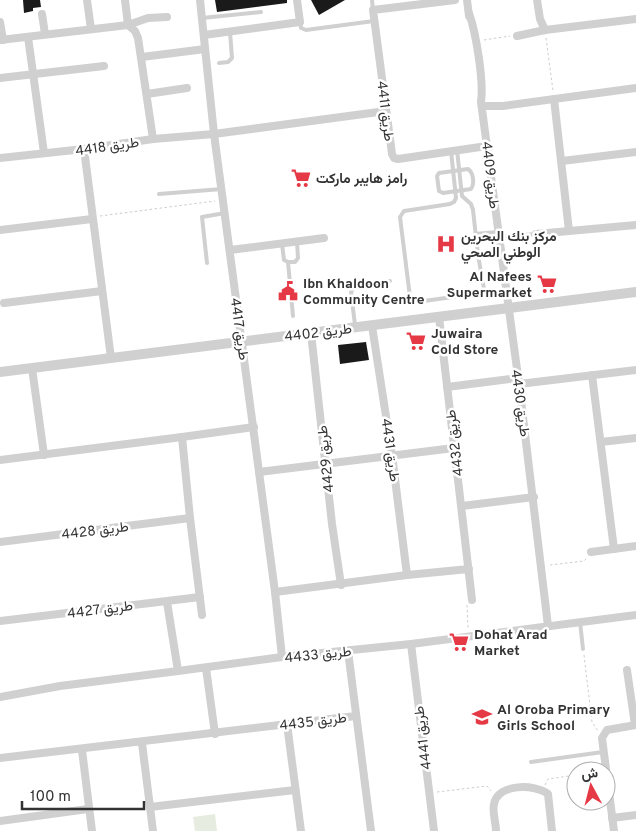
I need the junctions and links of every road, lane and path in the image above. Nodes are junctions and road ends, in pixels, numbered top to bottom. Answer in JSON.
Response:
{"nodes":[{"id":1,"x":87,"y":0,"type":"edge"},
{"id":2,"x":125,"y":0,"type":"edge"},
{"id":3,"x":200,"y":0,"type":"edge"},
{"id":4,"x":297,"y":0,"type":"edge"},
{"id":5,"x":372,"y":0,"type":"edge"},
{"id":6,"x":455,"y":0,"type":"edge"},
{"id":7,"x":467,"y":0,"type":"edge"},
{"id":8,"x":537,"y":0,"type":"edge"},
{"id":9,"x":373,"y":10,"type":"junction"},
{"id":10,"x":261,"y":12,"type":"dead end"},
{"id":11,"x":469,"y":12,"type":"junction"},
{"id":12,"x":42,"y":14,"type":"dead end"},
{"id":13,"x":167,"y":17,"type":"dead end"},
{"id":14,"x":202,"y":18,"type":"junction"},
{"id":15,"x":636,"y":19,"type":"edge"},
{"id":16,"x":375,"y":21,"type":"junction"},
{"id":17,"x":0,"y":22,"type":"edge"},
{"id":18,"x":300,"y":22,"type":"junction"},
{"id":19,"x":128,"y":25,"type":"junction"},
{"id":20,"x":92,"y":29,"type":"junction"},
{"id":21,"x":545,"y":30,"type":"junction"},
{"id":22,"x":230,"y":32,"type":"junction"},
{"id":23,"x":46,"y":34,"type":"junction"},
{"id":24,"x":204,"y":35,"type":"junction"},
{"id":25,"x":517,"y":36,"type":"joint"},
{"id":26,"x":28,"y":37,"type":"junction"},
{"id":27,"x":2,"y":40,"type":"edge"},
{"id":28,"x":476,"y":41,"type":"junction"},
{"id":29,"x":205,"y":49,"type":"junction"},
{"id":30,"x":142,"y":57,"type":"junction"},
{"id":31,"x":219,"y":63,"type":"dead end"},
{"id":32,"x":104,"y":66,"type":"dead end"},
{"id":33,"x":33,"y":74,"type":"junction"},
{"id":34,"x":0,"y":78,"type":"edge"},
{"id":35,"x":187,"y":88,"type":"dead end"},
{"id":36,"x":636,"y":88,"type":"edge"},
{"id":37,"x":147,"y":94,"type":"junction"},
{"id":38,"x":554,"y":99,"type":"junction"},
{"id":39,"x":482,"y":106,"type":"junction"},
{"id":40,"x":386,"y":111,"type":"junction"},
{"id":41,"x":214,"y":134,"type":"junction"},
{"id":42,"x":153,"y":139,"type":"junction"},
{"id":43,"x":487,"y":146,"type":"junction"},
{"id":44,"x":84,"y":150,"type":"junction"},
{"id":45,"x":454,"y":151,"type":"junction"},
{"id":46,"x":636,"y":152,"type":"edge"},
{"id":47,"x":44,"y":153,"type":"junction"},
{"id":48,"x":0,"y":158,"type":"edge"},
{"id":49,"x":562,"y":161,"type":"junction"},
{"id":50,"x":453,"y":170,"type":"junction"},
{"id":51,"x":459,"y":170,"type":"junction"},
{"id":52,"x":222,"y":189,"type":"junction"},
{"id":53,"x":461,"y":190,"type":"junction"},
{"id":54,"x":455,"y":191,"type":"junction"},
{"id":55,"x":159,"y":194,"type":"dead end"},
{"id":56,"x":223,"y":200,"type":"junction"},
{"id":57,"x":225,"y":213,"type":"junction"},
{"id":58,"x":92,"y":218,"type":"junction"},
{"id":59,"x":636,"y":225,"type":"edge"},
{"id":60,"x":0,"y":230,"type":"edge"},
{"id":61,"x":569,"y":231,"type":"junction"},
{"id":62,"x":475,"y":234,"type":"junction"},
{"id":63,"x":536,"y":234,"type":"joint"},
{"id":64,"x":499,"y":235,"type":"junction"},
{"id":65,"x":324,"y":238,"type":"dead end"},
{"id":66,"x":296,"y":242,"type":"junction"},
{"id":67,"x":282,"y":244,"type":"junction"},
{"id":68,"x":230,"y":250,"type":"junction"},
{"id":69,"x":207,"y":262,"type":"dead end"},
{"id":70,"x":288,"y":262,"type":"junction"},
{"id":71,"x":390,"y":281,"type":"dead end"},
{"id":72,"x":102,"y":291,"type":"junction"},
{"id":73,"x":636,"y":292,"type":"edge"},
{"id":74,"x":4,"y":303,"type":"dead end"},
{"id":75,"x":508,"y":308,"type":"junction"},
{"id":76,"x":294,"y":316,"type":"dead end"},
{"id":77,"x":439,"y":317,"type":"junction"},
{"id":78,"x":372,"y":326,"type":"junction"},
{"id":79,"x":356,"y":328,"type":"junction"},
{"id":80,"x":311,"y":333,"type":"junction"},
{"id":81,"x":242,"y":342,"type":"junction"},
{"id":82,"x":110,"y":358,"type":"junction"},
{"id":83,"x":32,"y":368,"type":"junction"},
{"id":84,"x":636,"y":370,"type":"edge"},
{"id":85,"x":0,"y":372,"type":"edge"},
{"id":86,"x":592,"y":375,"type":"junction"},
{"id":87,"x":519,"y":381,"type":"junction"},
{"id":88,"x":447,"y":387,"type":"junction"},
{"id":89,"x":254,"y":426,"type":"junction"},
{"id":90,"x":182,"y":438,"type":"junction"},
{"id":91,"x":636,"y":438,"type":"edge"},
{"id":92,"x":601,"y":442,"type":"junction"},
{"id":93,"x":454,"y":448,"type":"junction"},
{"id":94,"x":44,"y":455,"type":"junction"},
{"id":95,"x":392,"y":455,"type":"junction"},
{"id":96,"x":0,"y":460,"type":"edge"},
{"id":97,"x":325,"y":463,"type":"junction"},
{"id":98,"x":258,"y":472,"type":"junction"},
{"id":99,"x":534,"y":497,"type":"junction"},
{"id":100,"x":462,"y":506,"type":"junction"},
{"id":101,"x":190,"y":518,"type":"junction"},
{"id":102,"x":0,"y":542,"type":"edge"},
{"id":103,"x":636,"y":546,"type":"edge"},
{"id":104,"x":614,"y":549,"type":"junction"},
{"id":105,"x":591,"y":552,"type":"joint"},
{"id":106,"x":541,"y":566,"type":"junction"},
{"id":107,"x":469,"y":569,"type":"junction"},
{"id":108,"x":407,"y":575,"type":"junction"},
{"id":109,"x":341,"y":584,"type":"junction"},
{"id":110,"x":275,"y":592,"type":"junction"},
{"id":111,"x":200,"y":597,"type":"junction"},
{"id":112,"x":472,"y":600,"type":"joint"},
{"id":113,"x":167,"y":602,"type":"junction"},
{"id":114,"x":202,"y":615,"type":"dead end"},
{"id":115,"x":636,"y":615,"type":"edge"},
{"id":116,"x":0,"y":621,"type":"edge"},
{"id":117,"x":580,"y":622,"type":"junction"},
{"id":118,"x":548,"y":626,"type":"junction"},
{"id":119,"x":469,"y":636,"type":"junction"},
{"id":120,"x":411,"y":644,"type":"junction"},
{"id":121,"x":583,"y":649,"type":"joint"},
{"id":122,"x":348,"y":651,"type":"junction"},
{"id":123,"x":282,"y":657,"type":"junction"},
{"id":124,"x":206,"y":668,"type":"junction"},
{"id":125,"x":627,"y":670,"type":"dead end"},
{"id":126,"x":178,"y":671,"type":"junction"},
{"id":127,"x":0,"y":697,"type":"edge"},
{"id":128,"x":356,"y":716,"type":"junction"},
{"id":129,"x":287,"y":724,"type":"junction"},
{"id":130,"x":636,"y":725,"type":"edge"},
{"id":131,"x":603,"y":733,"type":"junction"},
{"id":132,"x":215,"y":734,"type":"junction"},
{"id":133,"x":142,"y":742,"type":"junction"},
{"id":134,"x":82,"y":750,"type":"junction"},
{"id":135,"x":604,"y":752,"type":"junction"},
{"id":136,"x":0,"y":758,"type":"edge"},
{"id":137,"x":532,"y":762,"type":"dead end"},
{"id":138,"x":566,"y":777,"type":"edge"},
{"id":139,"x":295,"y":790,"type":"junction"},
{"id":140,"x":543,"y":790,"type":"junction"},
{"id":141,"x":429,"y":793,"type":"junction"},
{"id":142,"x":497,"y":797,"type":"junction"},
{"id":143,"x":150,"y":807,"type":"junction"},
{"id":144,"x":88,"y":809,"type":"junction"},
{"id":145,"x":636,"y":814,"type":"edge"},
{"id":146,"x":612,"y":818,"type":"junction"},
{"id":147,"x":0,"y":821,"type":"edge"},
{"id":148,"x":92,"y":831,"type":"edge"},
{"id":149,"x":153,"y":831,"type":"edge"},
{"id":150,"x":301,"y":831,"type":"edge"},
{"id":151,"x":371,"y":831,"type":"edge"},
{"id":152,"x":434,"y":831,"type":"edge"},
{"id":153,"x":496,"y":831,"type":"edge"},
{"id":154,"x":552,"y":831,"type":"edge"},
{"id":155,"x":614,"y":831,"type":"edge"}],
"edges":[{"from":1,"to":20,"type":"street"},
{"from":2,"to":19,"type":"street"},
{"from":3,"to":14,"type":"street","name":"طريق 4417"},
{"from":4,"to":18,"type":"street"},
{"from":5,"to":9,"type":"lane","name":"طريق 4411"},
{"from":6,"to":9,"type":"street"},
{"from":7,"to":11,"type":"street","name":"طريق 4409"},
{"from":8,"to":21,"type":"street"},
{"from":9,"to":16,"type":"street","name":"طريق 4411"},
{"from":10,"to":14,"type":"lane"},
{"from":11,"to":28,"type":"street","name":"طريق 4409"},
{"from":11,"to":39,"type":"street","name":"طريق 4409"},
{"from":12,"to":23,"type":"street"},
{"from":13,"to":19,"type":"street"},
{"from":14,"to":24,"type":"street","name":"طريق 4417"},
{"from":15,"to":21,"type":"street"},
{"from":16,"to":18,"type":"lane"},
{"from":16,"to":40,"type":"street","name":"طريق 4411"},
{"from":17,"to":27,"type":"street"},
{"from":18,"to":22,"type":"street"},
{"from":19,"to":20,"type":"street"},
{"from":19,"to":30,"type":"street"},
{"from":20,"to":23,"type":"street"},
{"from":21,"to":25,"type":"street"},
{"from":21,"to":38,"type":"path"},
{"from":22,"to":24,"type":"street"},
{"from":22,"to":31,"type":"lane"},
{"from":23,"to":26,"type":"street"},
{"from":24,"to":29,"type":"street","name":"طريق 4417"},
{"from":25,"to":28,"type":"path"},
{"from":26,"to":27,"type":"street"},
{"from":26,"to":33,"type":"street"},
{"from":28,"to":39,"type":"street","name":"طريق 4409"},
{"from":29,"to":30,"type":"street"},
{"from":29,"to":41,"type":"street","name":"طريق 4417"},
{"from":30,"to":37,"type":"street"},
{"from":32,"to":33,"type":"street"},
{"from":33,"to":34,"type":"street"},
{"from":33,"to":47,"type":"street"},
{"from":35,"to":37,"type":"street"},
{"from":36,"to":38,"type":"street"},
{"from":37,"to":42,"type":"street"},
{"from":38,"to":39,"type":"street"},
{"from":38,"to":49,"type":"street"},
{"from":39,"to":43,"type":"street","name":"طريق 4409"},
{"from":40,"to":41,"type":"street","name":"طريق 4418"},
{"from":40,"to":45,"type":"street","name":"طريق 4411"},
{"from":41,"to":42,"type":"street","name":"طريق 4418"},
{"from":41,"to":52,"type":"street","name":"طريق 4417"},
{"from":42,"to":44,"type":"street","name":"طريق 4418"},
{"from":43,"to":45,"type":"street","name":"طريق 4411"},
{"from":43,"to":64,"type":"street","name":"طريق 4409"},
{"from":44,"to":47,"type":"street","name":"طريق 4418"},
{"from":44,"to":58,"type":"street"},
{"from":45,"to":50,"type":"lane"},
{"from":45,"to":51,"type":"lane"},
{"from":46,"to":49,"type":"street"},
{"from":47,"to":48,"type":"street","name":"طريق 4418"},
{"from":49,"to":61,"type":"street"},
{"from":50,"to":51,"type":"lane"},
{"from":50,"to":54,"type":"lane"},
{"from":50,"to":54,"type":"lane"},
{"from":51,"to":53,"type":"lane"},
{"from":51,"to":53,"type":"lane"},
{"from":52,"to":55,"type":"lane"},
{"from":52,"to":56,"type":"street","name":"طريق 4417"},
{"from":53,"to":54,"type":"lane"},
{"from":53,"to":62,"type":"lane"},
{"from":54,"to":62,"type":"lane"},
{"from":56,"to":57,"type":"street","name":"طريق 4417"},
{"from":56,"to":58,"type":"path"},
{"from":57,"to":68,"type":"street","name":"طريق 4417"},
{"from":57,"to":69,"type":"lane"},
{"from":58,"to":60,"type":"street"},
{"from":58,"to":72,"type":"street"},
{"from":59,"to":61,"type":"street"},
{"from":61,"to":63,"type":"street"},
{"from":62,"to":64,"type":"lane"},
{"from":63,"to":64,"type":"lane"},
{"from":64,"to":75,"type":"street","name":"طريق 4409"},
{"from":65,"to":66,"type":"street"},
{"from":66,"to":67,"type":"street"},
{"from":66,"to":70,"type":"lane"},
{"from":67,"to":68,"type":"street"},
{"from":67,"to":70,"type":"lane"},
{"from":68,"to":81,"type":"street","name":"طريق 4417"},
{"from":70,"to":76,"type":"lane"},
{"from":71,"to":79,"type":"lane"},
{"from":72,"to":74,"type":"street"},
{"from":72,"to":82,"type":"street"},
{"from":73,"to":75,"type":"street","name":"طريق 4402"},
{"from":75,"to":77,"type":"street","name":"طريق 4402"},
{"from":75,"to":87,"type":"street","name":"طريق 4430"},
{"from":77,"to":78,"type":"street","name":"طريق 4402"},
{"from":77,"to":88,"type":"street","name":"طريق 4432"},
{"from":78,"to":79,"type":"street","name":"طريق 4402"},
{"from":78,"to":95,"type":"street","name":"طريق 4431"},
{"from":79,"to":80,"type":"street","name":"طريق 4402"},
{"from":80,"to":81,"type":"street","name":"طريق 4402"},
{"from":80,"to":97,"type":"street","name":"طريق 4429"},
{"from":81,"to":82,"type":"street","name":"طريق 4402"},
{"from":81,"to":89,"type":"street","name":"طريق 4417"},
{"from":82,"to":83,"type":"street","name":"طريق 4402"},
{"from":83,"to":85,"type":"street","name":"طريق 4402"},
{"from":83,"to":94,"type":"street"},
{"from":84,"to":86,"type":"street"},
{"from":86,"to":87,"type":"street"},
{"from":86,"to":92,"type":"street"},
{"from":87,"to":88,"type":"street"},
{"from":87,"to":99,"type":"street","name":"طريق 4430"},
{"from":88,"to":93,"type":"street","name":"طريق 4432"},
{"from":89,"to":90,"type":"street"},
{"from":89,"to":98,"type":"street","name":"طريق 4417"},
{"from":90,"to":94,"type":"street"},
{"from":90,"to":101,"type":"street"},
{"from":91,"to":92,"type":"street"},
{"from":92,"to":104,"type":"street"},
{"from":93,"to":95,"type":"street"},
{"from":93,"to":100,"type":"street","name":"طريق 4432"},
{"from":94,"to":96,"type":"street"},
{"from":95,"to":97,"type":"street"},
{"from":95,"to":108,"type":"street","name":"طريق 4431"},
{"from":97,"to":98,"type":"street"},
{"from":97,"to":109,"type":"street","name":"طريق 4429"},
{"from":98,"to":110,"type":"street","name":"طريق 4417"},
{"from":99,"to":100,"type":"street"},
{"from":99,"to":106,"type":"street","name":"طريق 4430"},
{"from":100,"to":107,"type":"street","name":"طريق 4432"},
{"from":101,"to":102,"type":"street","name":"طريق 4428"},
{"from":101,"to":111,"type":"street"},
{"from":103,"to":104,"type":"street"},
{"from":104,"to":105,"type":"street"},
{"from":105,"to":106,"type":"path"},
{"from":106,"to":118,"type":"street","name":"طريق 4430"},
{"from":107,"to":108,"type":"street"},
{"from":107,"to":112,"type":"street","name":"طريق 4432"},
{"from":108,"to":109,"type":"street"},
{"from":109,"to":110,"type":"street"},
{"from":110,"to":123,"type":"street","name":"طريق 4417"},
{"from":111,"to":113,"type":"street","name":"طريق 4427"},
{"from":111,"to":114,"type":"street"},
{"from":112,"to":119,"type":"path"},
{"from":113,"to":116,"type":"street","name":"طريق 4427"},
{"from":113,"to":126,"type":"street"},
{"from":115,"to":117,"type":"street","name":"طريق 4433"},
{"from":117,"to":118,"type":"street","name":"طريق 4433"},
{"from":117,"to":121,"type":"lane"},
{"from":118,"to":119,"type":"street","name":"طريق 4433"},
{"from":119,"to":120,"type":"street","name":"طريق 4433"},
{"from":120,"to":122,"type":"street","name":"طريق 4433"},
{"from":120,"to":141,"type":"street","name":"طريق 4441"},
{"from":121,"to":131,"type":"path"},
{"from":122,"to":123,"type":"street","name":"طريق 4433"},
{"from":122,"to":128,"type":"street"},
{"from":123,"to":124,"type":"street","name":"طريق 4433"},
{"from":124,"to":126,"type":"street","name":"طريق 4433"},
{"from":124,"to":132,"type":"street"},
{"from":125,"to":130,"type":"street"},
{"from":126,"to":127,"type":"street","name":"طريق 4433"},
{"from":128,"to":129,"type":"street","name":"طريق 4435"},
{"from":128,"to":151,"type":"street","name":"طريق 4435"},
{"from":129,"to":132,"type":"street","name":"طريق 4435"},
{"from":129,"to":139,"type":"street"},
{"from":130,"to":131,"type":"street"},
{"from":131,"to":135,"type":"street"},
{"from":132,"to":133,"type":"street","name":"طريق 4435"},
{"from":133,"to":134,"type":"street","name":"طريق 4435"},
{"from":133,"to":143,"type":"street"},
{"from":134,"to":136,"type":"street","name":"طريق 4435"},
{"from":134,"to":144,"type":"street"},
{"from":135,"to":137,"type":"lane"},
{"from":135,"to":146,"type":"street"},
{"from":138,"to":140,"type":"path"},
{"from":139,"to":143,"type":"street"},
{"from":139,"to":150,"type":"street"},
{"from":140,"to":142,"type":"street"},
{"from":140,"to":154,"type":"street"},
{"from":141,"to":142,"type":"path"},
{"from":141,"to":152,"type":"street","name":"طريق 4441"},
{"from":142,"to":153,"type":"street"},
{"from":143,"to":149,"type":"street"},
{"from":144,"to":147,"type":"street"},
{"from":144,"to":148,"type":"street"},
{"from":145,"to":146,"type":"street"},
{"from":146,"to":155,"type":"street"}]}
